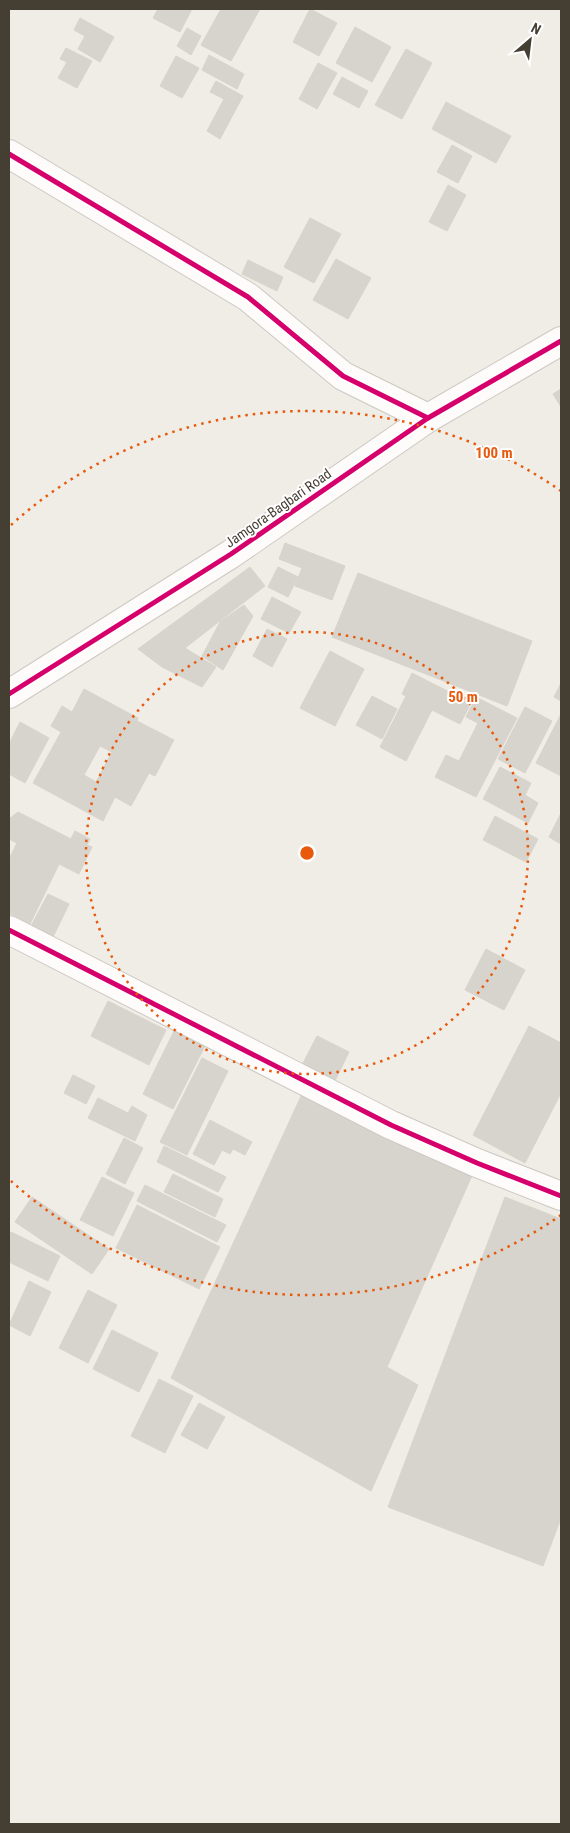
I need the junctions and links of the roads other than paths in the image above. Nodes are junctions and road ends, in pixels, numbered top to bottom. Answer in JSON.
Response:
{"nodes":[{"id":1,"x":9,"y":154,"type":"edge"},
{"id":2,"x":561,"y":341,"type":"edge"},
{"id":3,"x":428,"y":418,"type":"junction"},
{"id":4,"x":9,"y":694,"type":"edge"},
{"id":5,"x":9,"y":930,"type":"edge"},
{"id":6,"x":561,"y":1196,"type":"edge"}],
"edges":[{"from":1,"to":3,"type":"street"},
{"from":2,"to":3,"type":"street","name":"Jamgora-Bagbari Road"},
{"from":3,"to":4,"type":"street","name":"Jamgora-Bagbari Road"},
{"from":5,"to":6,"type":"street"}]}
